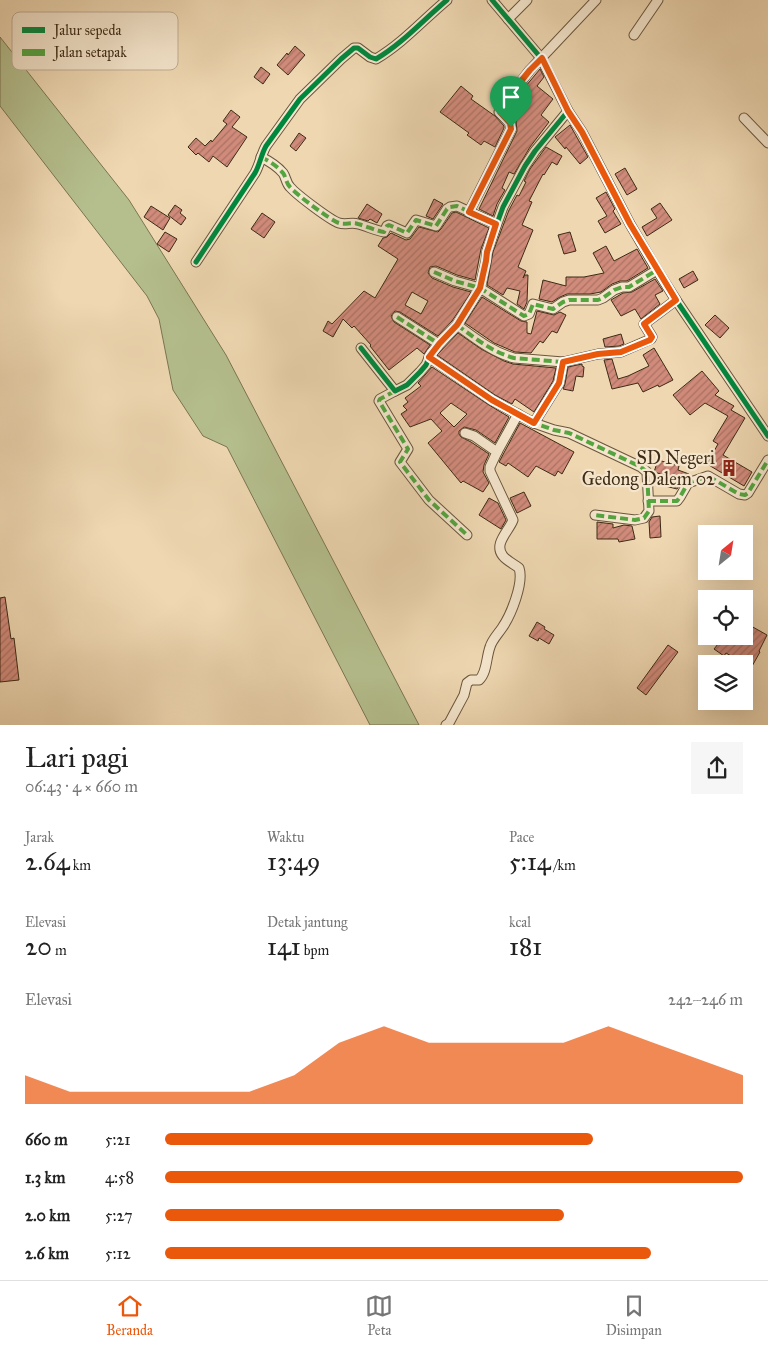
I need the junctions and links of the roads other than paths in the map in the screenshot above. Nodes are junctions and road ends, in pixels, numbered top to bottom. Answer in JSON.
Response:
{"nodes":[{"id":1,"x":446,"y":0,"type":"edge"},
{"id":2,"x":492,"y":0,"type":"edge"},
{"id":3,"x":527,"y":0,"type":"edge"},
{"id":4,"x":596,"y":0,"type":"edge"},
{"id":5,"x":658,"y":0,"type":"edge"},
{"id":6,"x":508,"y":19,"type":"junction"},
{"id":7,"x":634,"y":35,"type":"dead end"},
{"id":8,"x":542,"y":58,"type":"junction"},
{"id":9,"x":568,"y":111,"type":"junction"},
{"id":10,"x":744,"y":118,"type":"dead end"},
{"id":11,"x":768,"y":143,"type":"edge"},
{"id":12,"x":261,"y":157,"type":"junction"},
{"id":13,"x":469,"y":212,"type":"junction"},
{"id":14,"x":496,"y":224,"type":"junction"},
{"id":15,"x":196,"y":262,"type":"dead end"},
{"id":16,"x":657,"y":270,"type":"junction"},
{"id":17,"x":434,"y":272,"type":"dead end"},
{"id":18,"x":480,"y":288,"type":"junction"},
{"id":19,"x":676,"y":300,"type":"junction"},
{"id":20,"x":398,"y":317,"type":"dead end"},
{"id":21,"x":457,"y":325,"type":"junction"},
{"id":22,"x":439,"y":344,"type":"junction"},
{"id":23,"x":361,"y":348,"type":"dead end"},
{"id":24,"x":429,"y":357,"type":"junction"},
{"id":25,"x":563,"y":362,"type":"junction"},
{"id":26,"x":395,"y":391,"type":"junction"},
{"id":27,"x":518,"y":414,"type":"junction"},
{"id":28,"x":534,"y":423,"type":"junction"},
{"id":29,"x":465,"y":434,"type":"dead end"},
{"id":30,"x":768,"y":436,"type":"edge"},
{"id":31,"x":497,"y":452,"type":"junction"},
{"id":32,"x":768,"y":460,"type":"edge"},
{"id":33,"x":648,"y":501,"type":"junction"},
{"id":34,"x":595,"y":515,"type":"dead end"},
{"id":35,"x":467,"y":535,"type":"dead end"},
{"id":36,"x":446,"y":725,"type":"edge"}],
"edges":[{"from":1,"to":12,"type":"street"},
{"from":2,"to":6,"type":"street"},
{"from":3,"to":6,"type":"street"},
{"from":4,"to":8,"type":"street"},
{"from":5,"to":7,"type":"street"},
{"from":6,"to":8,"type":"street"},
{"from":8,"to":9,"type":"street"},
{"from":8,"to":13,"type":"street"},
{"from":9,"to":14,"type":"street"},
{"from":9,"to":16,"type":"street"},
{"from":10,"to":11,"type":"street"},
{"from":12,"to":13,"type":"street"},
{"from":12,"to":15,"type":"street"},
{"from":13,"to":14,"type":"street"},
{"from":14,"to":18,"type":"street"},
{"from":16,"to":18,"type":"street"},
{"from":16,"to":19,"type":"street"},
{"from":17,"to":18,"type":"street"},
{"from":18,"to":21,"type":"street"},
{"from":19,"to":25,"type":"street"},
{"from":19,"to":30,"type":"street"},
{"from":20,"to":22,"type":"street"},
{"from":21,"to":22,"type":"street"},
{"from":21,"to":25,"type":"street"},
{"from":22,"to":24,"type":"street"},
{"from":23,"to":26,"type":"street"},
{"from":24,"to":26,"type":"street"},
{"from":24,"to":27,"type":"street"},
{"from":25,"to":28,"type":"street"},
{"from":26,"to":35,"type":"street"},
{"from":27,"to":28,"type":"street"},
{"from":27,"to":31,"type":"street"},
{"from":28,"to":33,"type":"street"},
{"from":29,"to":31,"type":"street"},
{"from":31,"to":36,"type":"street"},
{"from":32,"to":33,"type":"street"},
{"from":33,"to":34,"type":"street"}]}
